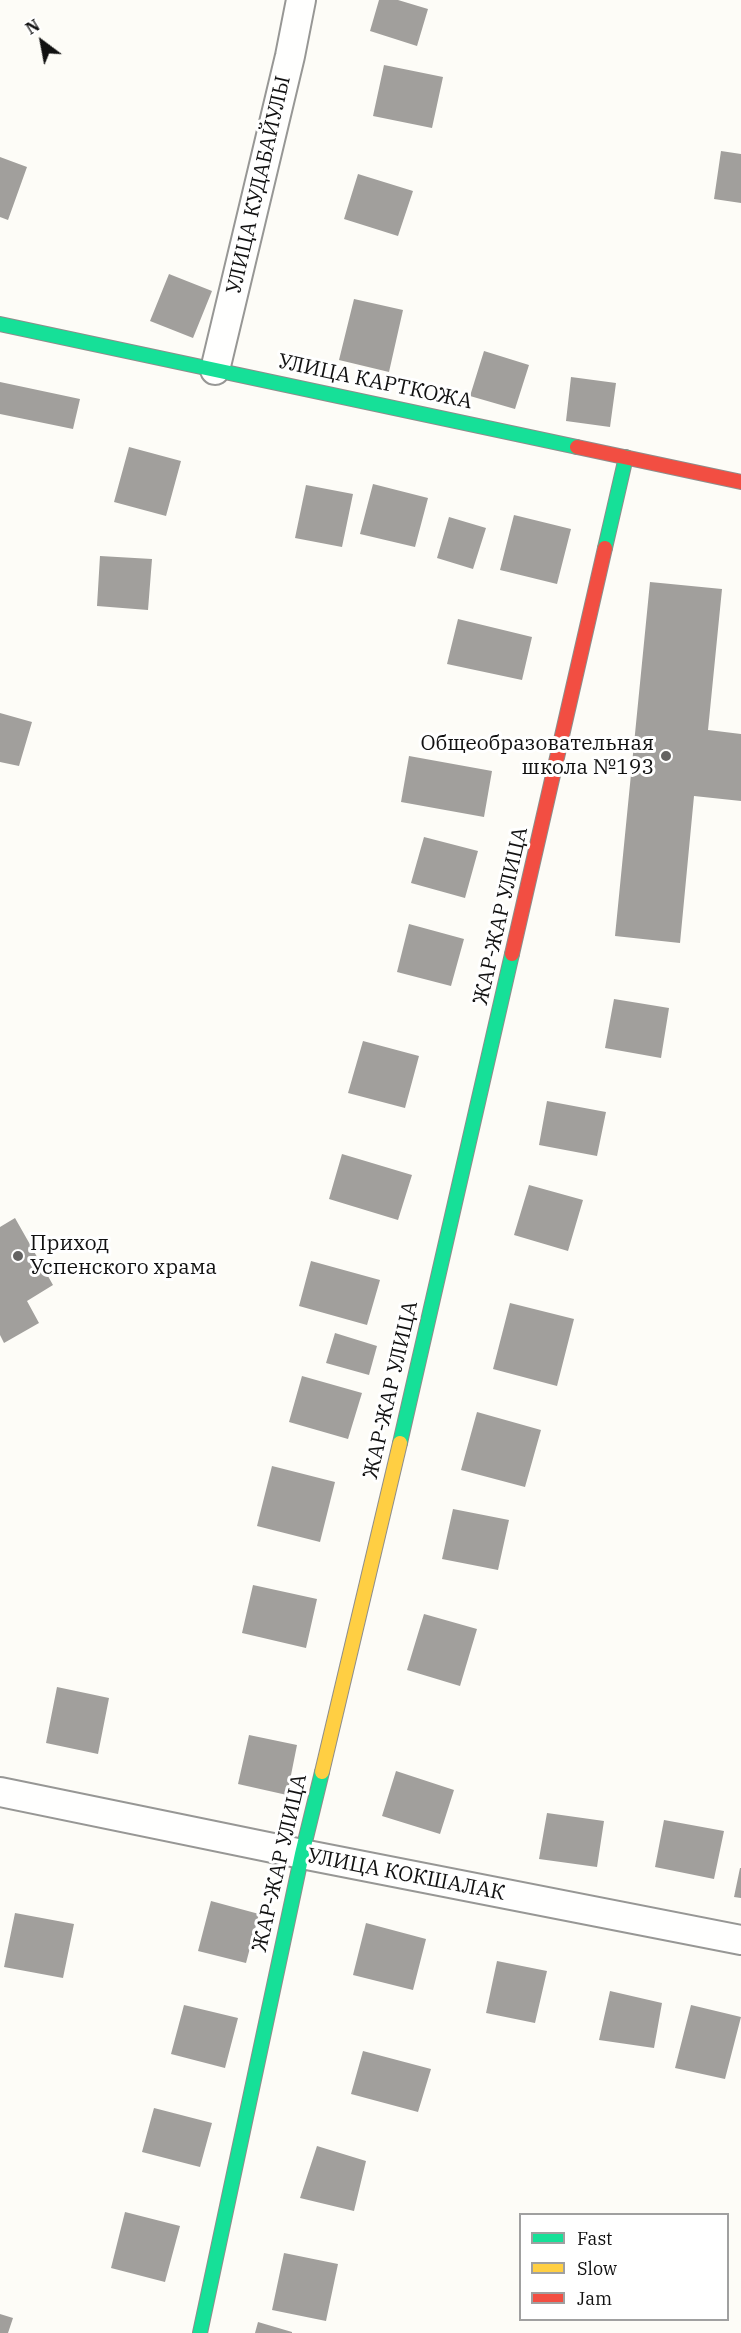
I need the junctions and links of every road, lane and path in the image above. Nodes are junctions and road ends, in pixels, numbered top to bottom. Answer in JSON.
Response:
{"nodes":[{"id":1,"x":301,"y":0,"type":"edge"},
{"id":2,"x":0,"y":324,"type":"edge"},
{"id":3,"x":215,"y":370,"type":"junction"},
{"id":4,"x":626,"y":457,"type":"junction"},
{"id":5,"x":741,"y":482,"type":"edge"},
{"id":6,"x":0,"y":1792,"type":"edge"},
{"id":7,"x":302,"y":1854,"type":"junction"},
{"id":8,"x":741,"y":1940,"type":"edge"},
{"id":9,"x":200,"y":2333,"type":"edge"}],
"edges":[{"from":1,"to":3,"type":"street","name":"УЛИЦА КУДАБАЙУЛЫ"},
{"from":2,"to":3,"type":"street","name":"УЛИЦА КАРТКОЖА"},
{"from":3,"to":4,"type":"street","name":"УЛИЦА КАРТКОЖА"},
{"from":4,"to":5,"type":"street","name":"УЛИЦА КАРТКОЖА"},
{"from":4,"to":7,"type":"street","name":"ЖАР-ЖАР УЛИЦА"},
{"from":6,"to":7,"type":"street","name":"УЛИЦА КОКШАЛАК"},
{"from":7,"to":8,"type":"street","name":"УЛИЦА КОКШАЛАК"},
{"from":7,"to":9,"type":"street","name":"ЖАР-ЖАР УЛИЦА"}]}
